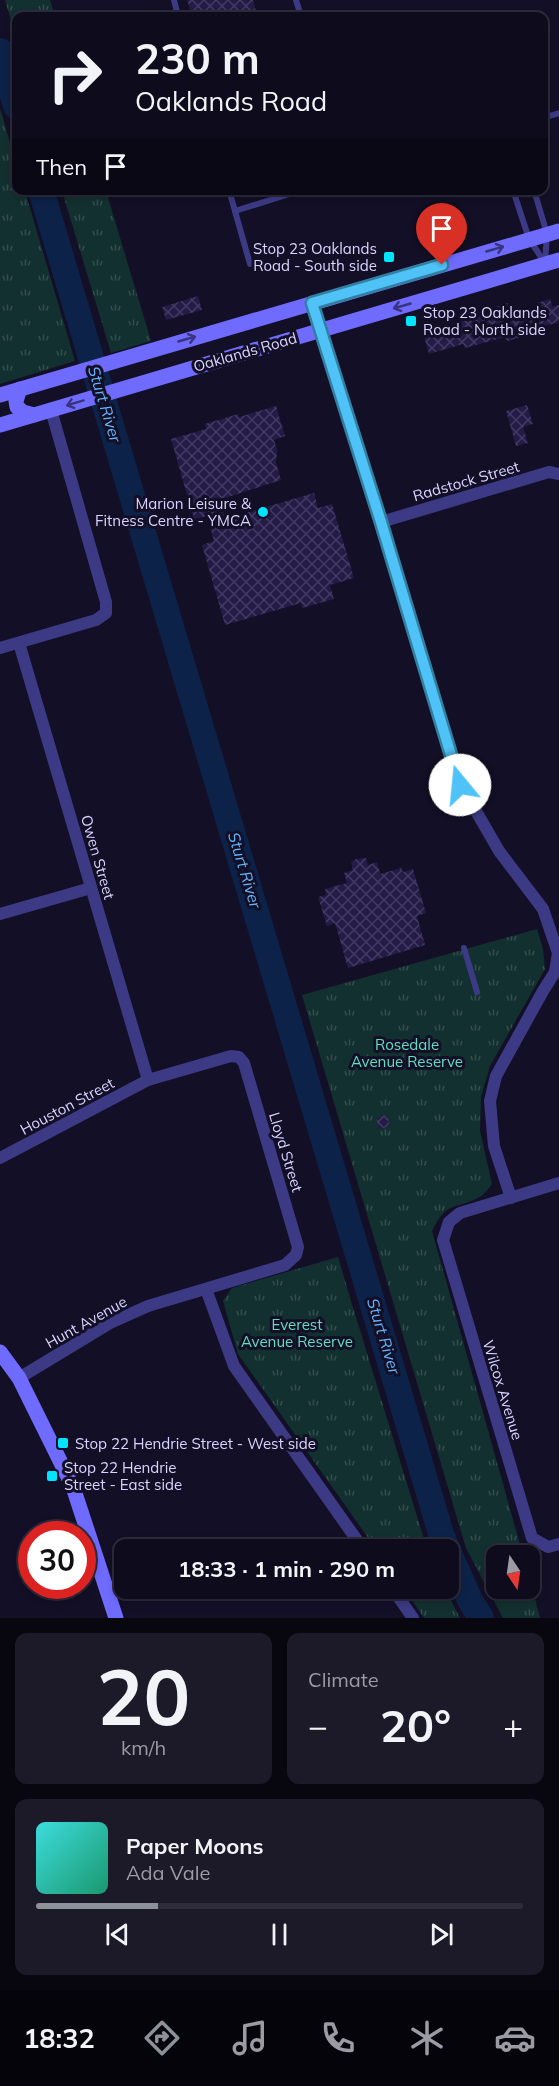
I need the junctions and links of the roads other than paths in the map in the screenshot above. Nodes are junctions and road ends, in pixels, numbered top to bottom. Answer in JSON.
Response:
{"nodes":[{"id":1,"x":230,"y":195,"type":"edge"},
{"id":2,"x":286,"y":195,"type":"edge"},
{"id":3,"x":515,"y":195,"type":"edge"},
{"id":4,"x":536,"y":195,"type":"edge"},
{"id":5,"x":235,"y":211,"type":"junction"},
{"id":6,"x":553,"y":232,"type":"edge"},
{"id":7,"x":529,"y":239,"type":"junction"},
{"id":8,"x":552,"y":262,"type":"edge"},
{"id":9,"x":250,"y":264,"type":"dead end"},
{"id":10,"x":312,"y":303,"type":"junction"},
{"id":11,"x":320,"y":330,"type":"junction"},
{"id":12,"x":20,"y":389,"type":"junction"},
{"id":13,"x":0,"y":395,"type":"edge"},
{"id":14,"x":51,"y":410,"type":"junction"},
{"id":15,"x":34,"y":415,"type":"junction"},
{"id":16,"x":0,"y":425,"type":"edge"},
{"id":17,"x":559,"y":474,"type":"edge"},
{"id":18,"x":381,"y":522,"type":"junction"},
{"id":19,"x":19,"y":643,"type":"junction"},
{"id":20,"x":0,"y":648,"type":"edge"},
{"id":21,"x":91,"y":888,"type":"junction"},
{"id":22,"x":0,"y":914,"type":"edge"},
{"id":23,"x":464,"y":948,"type":"dead end"},
{"id":24,"x":557,"y":971,"type":"edge"},
{"id":25,"x":477,"y":992,"type":"dead end"},
{"id":26,"x":148,"y":1080,"type":"junction"},
{"id":27,"x":0,"y":1158,"type":"edge"},
{"id":28,"x":559,"y":1182,"type":"edge"},
{"id":29,"x":511,"y":1198,"type":"junction"},
{"id":30,"x":206,"y":1288,"type":"junction"},
{"id":31,"x":0,"y":1352,"type":"edge"},
{"id":32,"x":19,"y":1378,"type":"junction"},
{"id":33,"x":356,"y":1539,"type":"edge"},
{"id":34,"x":559,"y":1544,"type":"edge"},
{"id":35,"x":400,"y":1599,"type":"edge"},
{"id":36,"x":116,"y":1618,"type":"edge"},
{"id":37,"x":413,"y":1618,"type":"edge"}],
"edges":[{"from":1,"to":5,"type":"lane"},
{"from":2,"to":5,"type":"lane"},
{"from":3,"to":7,"type":"lane"},
{"from":4,"to":6,"type":"lane"},
{"from":5,"to":9,"type":"lane"},
{"from":6,"to":7,"type":"main road","name":"Oaklands Road"},
{"from":6,"to":8,"type":"lane"},
{"from":7,"to":8,"type":"lane"},
{"from":10,"to":7,"type":"main road","name":"Oaklands Road","one_way":true},
{"from":8,"to":11,"type":"main road","name":"Oaklands Road","one_way":true},
{"from":10,"to":11,"type":"street"},
{"from":12,"to":10,"type":"main road","name":"Oaklands Road","one_way":true},
{"from":11,"to":14,"type":"main road","name":"Oaklands Road","one_way":true},
{"from":11,"to":18,"type":"street"},
{"from":12,"to":13,"type":"main road","name":"Oaklands Road"},
{"from":12,"to":15,"type":"main road"},
{"from":14,"to":15,"type":"main road","name":"Oaklands Road"},
{"from":14,"to":19,"type":"street"},
{"from":15,"to":16,"type":"main road","name":"Oaklands Road"},
{"from":17,"to":18,"type":"street","name":"Radstock Street"},
{"from":18,"to":24,"type":"street"},
{"from":19,"to":20,"type":"street"},
{"from":19,"to":21,"type":"street","name":"Owen Street"},
{"from":21,"to":22,"type":"street"},
{"from":21,"to":26,"type":"street","name":"Owen Street"},
{"from":23,"to":25,"type":"lane"},
{"from":24,"to":29,"type":"street"},
{"from":26,"to":27,"type":"street","name":"Houston Street"},
{"from":26,"to":30,"type":"street","name":"Lloyd Street"},
{"from":28,"to":29,"type":"street"},
{"from":29,"to":34,"type":"street","name":"Wilcox Avenue"},
{"from":30,"to":32,"type":"street","name":"Hunt Avenue"},
{"from":30,"to":33,"type":"street"},
{"from":31,"to":32,"type":"main road"},
{"from":32,"to":36,"type":"main road"},
{"from":35,"to":37,"type":"street"}]}
